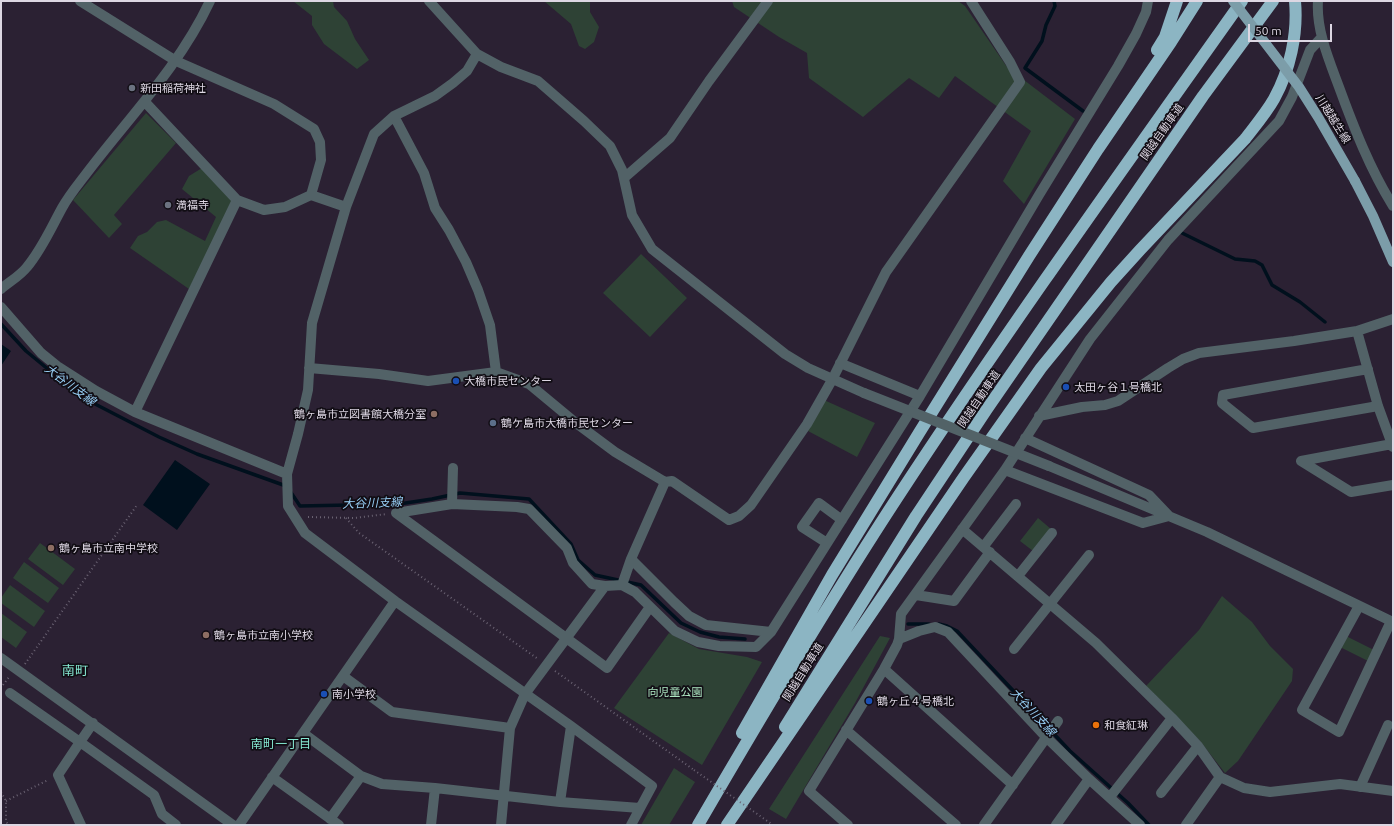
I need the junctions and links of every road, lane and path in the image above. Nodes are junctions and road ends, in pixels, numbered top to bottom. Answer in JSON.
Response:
{"nodes":[{"id":1,"x":80,"y":1,"type":"edge"},
{"id":2,"x":210,"y":1,"type":"edge"},
{"id":3,"x":428,"y":1,"type":"edge"},
{"id":4,"x":768,"y":1,"type":"edge"},
{"id":5,"x":971,"y":1,"type":"edge"},
{"id":6,"x":1148,"y":1,"type":"edge"},
{"id":7,"x":1178,"y":1,"type":"edge"},
{"id":8,"x":1197,"y":1,"type":"edge"},
{"id":9,"x":1234,"y":1,"type":"edge"},
{"id":10,"x":1242,"y":1,"type":"edge"},
{"id":11,"x":1273,"y":1,"type":"edge"},
{"id":12,"x":1296,"y":1,"type":"edge"},
{"id":13,"x":1318,"y":1,"type":"edge"},
{"id":14,"x":1322,"y":37,"type":"junction"},
{"id":15,"x":477,"y":54,"type":"junction"},
{"id":16,"x":176,"y":61,"type":"junction"},
{"id":17,"x":145,"y":102,"type":"junction"},
{"id":18,"x":394,"y":116,"type":"junction"},
{"id":19,"x":1098,"y":149,"type":"junction"},
{"id":20,"x":624,"y":178,"type":"junction"},
{"id":21,"x":311,"y":195,"type":"junction"},
{"id":22,"x":237,"y":200,"type":"junction"},
{"id":23,"x":346,"y":206,"type":"junction"},
{"id":24,"x":1393,"y":206,"type":"edge"},
{"id":25,"x":1393,"y":262,"type":"edge"},
{"id":26,"x":1,"y":289,"type":"edge"},
{"id":27,"x":1,"y":307,"type":"edge"},
{"id":28,"x":1393,"y":319,"type":"edge"},
{"id":29,"x":1357,"y":331,"type":"junction"},
{"id":30,"x":840,"y":363,"type":"junction"},
{"id":31,"x":309,"y":368,"type":"junction"},
{"id":32,"x":1368,"y":369,"type":"junction"},
{"id":33,"x":496,"y":372,"type":"junction"},
{"id":34,"x":832,"y":380,"type":"junction"},
{"id":35,"x":920,"y":396,"type":"junction"},
{"id":36,"x":1378,"y":406,"type":"junction"},
{"id":37,"x":135,"y":412,"type":"junction"},
{"id":38,"x":1039,"y":416,"type":"junction"},
{"id":39,"x":1025,"y":438,"type":"junction"},
{"id":40,"x":1392,"y":446,"type":"edge"},
{"id":41,"x":453,"y":468,"type":"dead end"},
{"id":42,"x":1004,"y":470,"type":"junction"},
{"id":43,"x":287,"y":474,"type":"junction"},
{"id":44,"x":665,"y":482,"type":"junction"},
{"id":45,"x":1393,"y":485,"type":"edge"},
{"id":46,"x":452,"y":504,"type":"junction"},
{"id":47,"x":1016,"y":504,"type":"dead end"},
{"id":48,"x":137,"y":505,"type":"dead end"},
{"id":49,"x":396,"y":513,"type":"junction"},
{"id":50,"x":1169,"y":516,"type":"junction"},
{"id":51,"x":295,"y":517,"type":"junction"},
{"id":52,"x":346,"y":518,"type":"junction"},
{"id":53,"x":842,"y":520,"type":"junction"},
{"id":54,"x":962,"y":528,"type":"junction"},
{"id":55,"x":1052,"y":533,"type":"dead end"},
{"id":56,"x":827,"y":543,"type":"junction"},
{"id":57,"x":987,"y":549,"type":"junction"},
{"id":58,"x":1089,"y":555,"type":"dead end"},
{"id":59,"x":631,"y":559,"type":"junction"},
{"id":60,"x":1018,"y":576,"type":"junction"},
{"id":61,"x":622,"y":585,"type":"junction"},
{"id":62,"x":605,"y":586,"type":"junction"},
{"id":63,"x":916,"y":595,"type":"junction"},
{"id":64,"x":395,"y":601,"type":"junction"},
{"id":65,"x":1051,"y":604,"type":"junction"},
{"id":66,"x":1359,"y":606,"type":"junction"},
{"id":67,"x":650,"y":607,"type":"junction"},
{"id":68,"x":1392,"y":622,"type":"edge"},
{"id":69,"x":771,"y":632,"type":"junction"},
{"id":70,"x":567,"y":638,"type":"junction"},
{"id":71,"x":899,"y":639,"type":"junction"},
{"id":72,"x":1014,"y":649,"type":"dead end"},
{"id":73,"x":1,"y":658,"type":"edge"},
{"id":74,"x":547,"y":665,"type":"junction"},
{"id":75,"x":17,"y":669,"type":"junction"},
{"id":76,"x":884,"y":669,"type":"junction"},
{"id":77,"x":343,"y":676,"type":"junction"},
{"id":78,"x":1,"y":688,"type":"edge"},
{"id":79,"x":10,"y":693,"type":"dead end"},
{"id":80,"x":525,"y":694,"type":"junction"},
{"id":81,"x":1172,"y":718,"type":"junction"},
{"id":82,"x":1058,"y":721,"type":"dead end"},
{"id":83,"x":93,"y":723,"type":"junction"},
{"id":84,"x":1388,"y":725,"type":"dead end"},
{"id":85,"x":571,"y":726,"type":"junction"},
{"id":86,"x":510,"y":728,"type":"junction"},
{"id":87,"x":846,"y":730,"type":"junction"},
{"id":88,"x":302,"y":733,"type":"junction"},
{"id":89,"x":1046,"y":737,"type":"junction"},
{"id":90,"x":80,"y":742,"type":"junction"},
{"id":91,"x":1198,"y":746,"type":"junction"},
{"id":92,"x":58,"y":775,"type":"junction"},
{"id":93,"x":361,"y":776,"type":"junction"},
{"id":94,"x":272,"y":777,"type":"junction"},
{"id":95,"x":1220,"y":777,"type":"junction"},
{"id":96,"x":1089,"y":779,"type":"junction"},
{"id":97,"x":1013,"y":785,"type":"junction"},
{"id":98,"x":1360,"y":787,"type":"junction"},
{"id":99,"x":435,"y":788,"type":"junction"},
{"id":100,"x":1393,"y":791,"type":"edge"},
{"id":101,"x":1,"y":792,"type":"edge"},
{"id":102,"x":1161,"y":793,"type":"dead end"},
{"id":103,"x":504,"y":797,"type":"junction"},
{"id":104,"x":1110,"y":797,"type":"junction"},
{"id":105,"x":6,"y":801,"type":"junction"},
{"id":106,"x":560,"y":802,"type":"junction"},
{"id":107,"x":640,"y":808,"type":"junction"},
{"id":108,"x":330,"y":819,"type":"junction"},
{"id":109,"x":8,"y":825,"type":"edge"},
{"id":110,"x":81,"y":825,"type":"edge"},
{"id":111,"x":176,"y":825,"type":"edge"},
{"id":112,"x":232,"y":825,"type":"edge"},
{"id":113,"x":239,"y":825,"type":"edge"},
{"id":114,"x":339,"y":825,"type":"edge"},
{"id":115,"x":431,"y":825,"type":"edge"},
{"id":116,"x":501,"y":825,"type":"edge"},
{"id":117,"x":631,"y":825,"type":"edge"},
{"id":118,"x":690,"y":825,"type":"edge"},
{"id":119,"x":698,"y":825,"type":"edge"},
{"id":120,"x":727,"y":825,"type":"edge"},
{"id":121,"x":773,"y":825,"type":"edge"},
{"id":122,"x":848,"y":825,"type":"edge"},
{"id":123,"x":956,"y":825,"type":"edge"},
{"id":124,"x":984,"y":825,"type":"edge"},
{"id":125,"x":1056,"y":825,"type":"edge"},
{"id":126,"x":1140,"y":825,"type":"edge"},
{"id":127,"x":1186,"y":825,"type":"edge"}],
"edges":[{"from":1,"to":16,"type":"street"},
{"from":2,"to":16,"type":"street"},
{"from":3,"to":15,"type":"street"},
{"from":4,"to":20,"type":"street"},
{"from":5,"to":30,"type":"street"},
{"from":6,"to":35,"type":"street"},
{"from":7,"to":19,"type":"highway"},
{"from":8,"to":19,"type":"highway"},
{"from":9,"to":25,"type":"main road","name":"川越越生線","bridge":true},
{"from":10,"to":119,"type":"highway","name":"関越自動車道"},
{"from":11,"to":120,"type":"highway","name":"関越自動車道"},
{"from":12,"to":120,"type":"highway"},
{"from":13,"to":14,"type":"street"},
{"from":14,"to":24,"type":"street"},
{"from":14,"to":38,"type":"street"},
{"from":15,"to":18,"type":"street"},
{"from":15,"to":20,"type":"street"},
{"from":16,"to":17,"type":"street"},
{"from":16,"to":21,"type":"street"},
{"from":17,"to":22,"type":"street"},
{"from":17,"to":26,"type":"street"},
{"from":18,"to":23,"type":"street"},
{"from":18,"to":33,"type":"street"},
{"from":19,"to":118,"type":"highway"},
{"from":20,"to":34,"type":"street"},
{"from":21,"to":22,"type":"street"},
{"from":21,"to":23,"type":"street"},
{"from":22,"to":37,"type":"street"},
{"from":23,"to":31,"type":"street"},
{"from":27,"to":37,"type":"street"},
{"from":28,"to":29,"type":"street"},
{"from":29,"to":32,"type":"street"},
{"from":29,"to":38,"type":"street"},
{"from":30,"to":34,"type":"street"},
{"from":30,"to":35,"type":"street"},
{"from":31,"to":33,"type":"street"},
{"from":31,"to":43,"type":"street"},
{"from":32,"to":36,"type":"street"},
{"from":32,"to":36,"type":"street"},
{"from":33,"to":44,"type":"street"},
{"from":34,"to":44,"type":"street"},
{"from":34,"to":50,"type":"street","bridge":true},
{"from":35,"to":53,"type":"street"},
{"from":36,"to":40,"type":"street"},
{"from":37,"to":43,"type":"street"},
{"from":38,"to":39,"type":"street"},
{"from":39,"to":42,"type":"street"},
{"from":39,"to":50,"type":"street"},
{"from":40,"to":45,"type":"street"},
{"from":41,"to":46,"type":"street"},
{"from":42,"to":50,"type":"street"},
{"from":42,"to":54,"type":"street"},
{"from":43,"to":51,"type":"street"},
{"from":44,"to":59,"type":"street"},
{"from":46,"to":49,"type":"street"},
{"from":46,"to":62,"type":"street"},
{"from":47,"to":57,"type":"street"},
{"from":48,"to":75,"type":"path"},
{"from":49,"to":52,"type":"path"},
{"from":49,"to":70,"type":"street"},
{"from":50,"to":66,"type":"street"},
{"from":51,"to":52,"type":"path"},
{"from":51,"to":64,"type":"street"},
{"from":52,"to":74,"type":"path"},
{"from":53,"to":56,"type":"street"},
{"from":53,"to":56,"type":"street"},
{"from":54,"to":57,"type":"street"},
{"from":54,"to":63,"type":"street"},
{"from":55,"to":60,"type":"street"},
{"from":56,"to":69,"type":"street"},
{"from":57,"to":60,"type":"street"},
{"from":57,"to":63,"type":"street"},
{"from":58,"to":65,"type":"street"},
{"from":59,"to":61,"type":"street"},
{"from":59,"to":69,"type":"street"},
{"from":60,"to":65,"type":"street"},
{"from":61,"to":62,"type":"street"},
{"from":61,"to":67,"type":"street"},
{"from":62,"to":70,"type":"street"},
{"from":63,"to":71,"type":"street"},
{"from":64,"to":77,"type":"street"},
{"from":64,"to":80,"type":"street"},
{"from":65,"to":72,"type":"street"},
{"from":65,"to":81,"type":"street"},
{"from":66,"to":68,"type":"street"},
{"from":66,"to":68,"type":"street"},
{"from":67,"to":69,"type":"street"},
{"from":67,"to":70,"type":"street"},
{"from":70,"to":74,"type":"street"},
{"from":71,"to":76,"type":"street"},
{"from":71,"to":89,"type":"street"},
{"from":73,"to":75,"type":"street"},
{"from":74,"to":80,"type":"street"},
{"from":74,"to":121,"type":"path","bridge":true},
{"from":75,"to":78,"type":"path"},
{"from":75,"to":83,"type":"street"},
{"from":76,"to":87,"type":"street"},
{"from":76,"to":97,"type":"street"},
{"from":77,"to":86,"type":"street"},
{"from":77,"to":88,"type":"street"},
{"from":79,"to":90,"type":"street"},
{"from":80,"to":85,"type":"street"},
{"from":80,"to":86,"type":"street"},
{"from":81,"to":91,"type":"street"},
{"from":81,"to":104,"type":"street"},
{"from":82,"to":89,"type":"street"},
{"from":83,"to":90,"type":"street"},
{"from":83,"to":112,"type":"street"},
{"from":84,"to":98,"type":"street"},
{"from":85,"to":106,"type":"street"},
{"from":85,"to":107,"type":"street"},
{"from":86,"to":103,"type":"street"},
{"from":87,"to":122,"type":"street"},
{"from":87,"to":123,"type":"street"},
{"from":88,"to":93,"type":"street"},
{"from":88,"to":94,"type":"street"},
{"from":89,"to":96,"type":"street"},
{"from":89,"to":97,"type":"street"},
{"from":90,"to":92,"type":"street"},
{"from":90,"to":111,"type":"street"},
{"from":91,"to":95,"type":"street"},
{"from":91,"to":102,"type":"street"},
{"from":92,"to":105,"type":"path"},
{"from":92,"to":110,"type":"street"},
{"from":93,"to":99,"type":"street"},
{"from":93,"to":108,"type":"street"},
{"from":94,"to":108,"type":"street"},
{"from":94,"to":113,"type":"street"},
{"from":95,"to":98,"type":"street"},
{"from":95,"to":127,"type":"street"},
{"from":96,"to":104,"type":"street"},
{"from":96,"to":125,"type":"street"},
{"from":97,"to":124,"type":"street"},
{"from":98,"to":100,"type":"street"},
{"from":99,"to":103,"type":"street"},
{"from":99,"to":115,"type":"street"},
{"from":101,"to":105,"type":"path"},
{"from":103,"to":106,"type":"street"},
{"from":103,"to":116,"type":"street"},
{"from":104,"to":126,"type":"street"},
{"from":105,"to":109,"type":"path"},
{"from":106,"to":107,"type":"street"},
{"from":107,"to":117,"type":"street"},
{"from":108,"to":114,"type":"street"}]}
